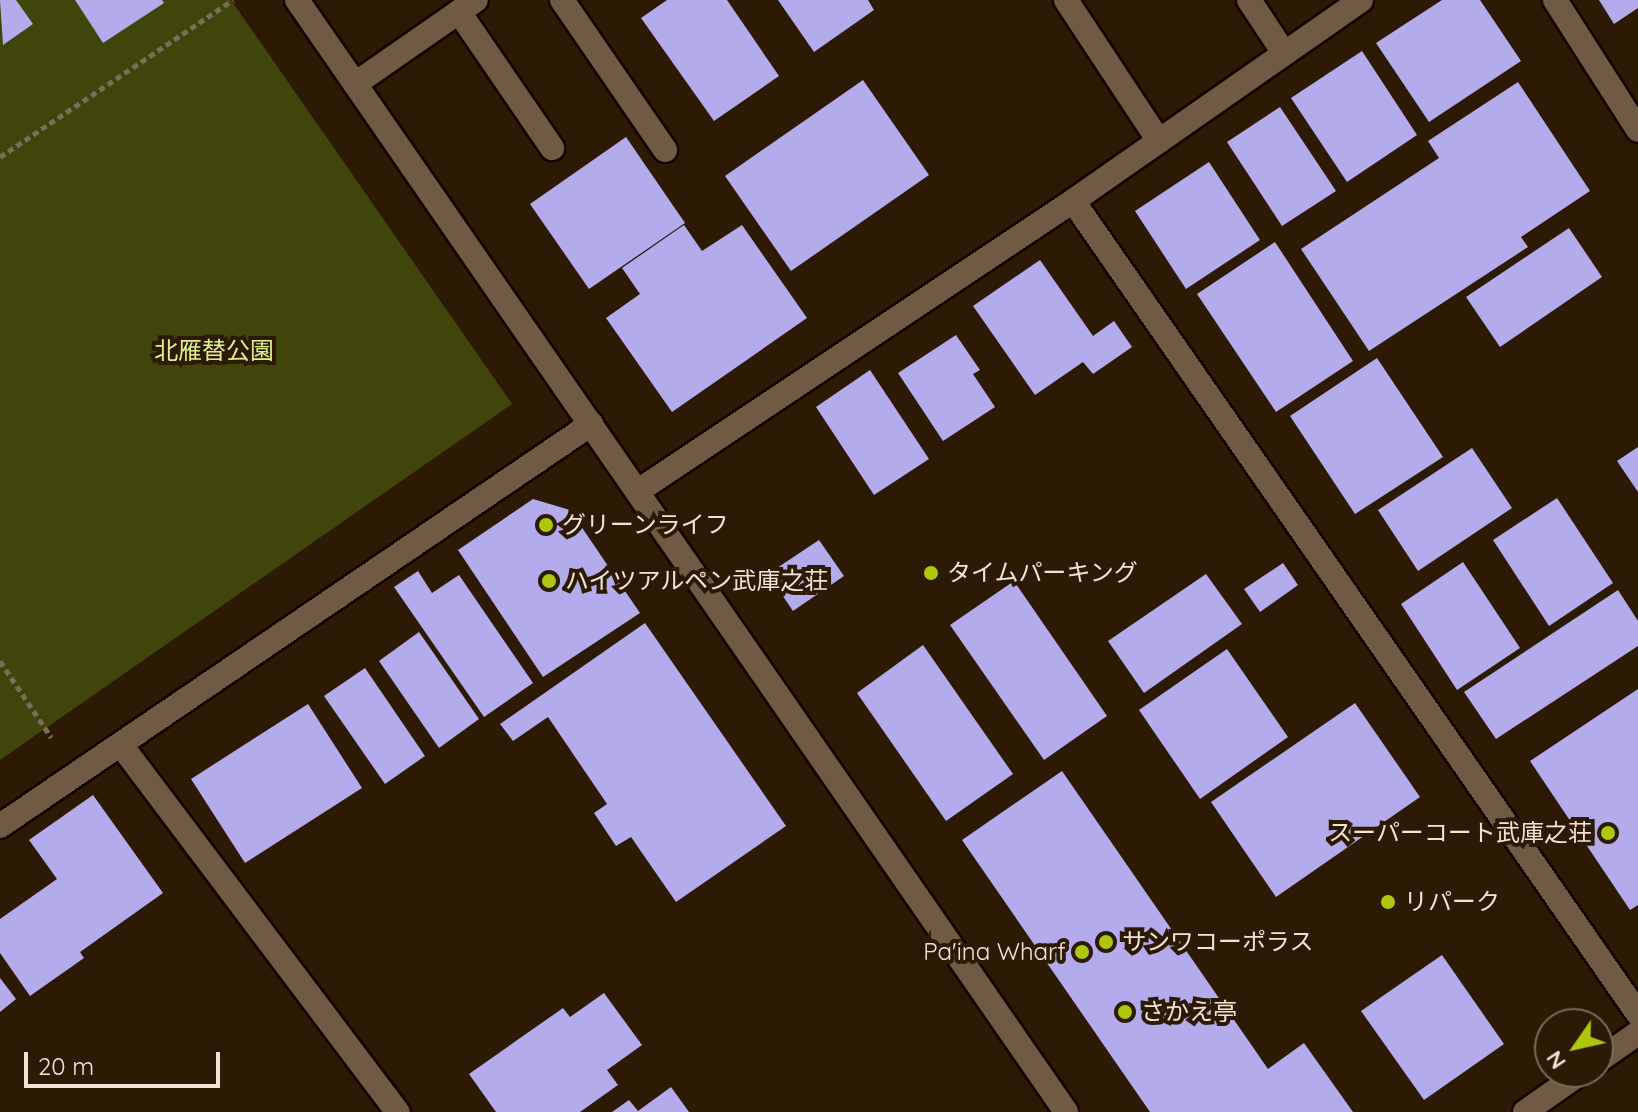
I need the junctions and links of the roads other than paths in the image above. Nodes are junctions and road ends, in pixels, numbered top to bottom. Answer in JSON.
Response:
{"nodes":[{"id":1,"x":297,"y":0,"type":"edge"},
{"id":2,"x":562,"y":0,"type":"edge"},
{"id":3,"x":1066,"y":0,"type":"edge"},
{"id":4,"x":1249,"y":0,"type":"edge"},
{"id":5,"x":1361,"y":0,"type":"edge"},
{"id":6,"x":1555,"y":0,"type":"edge"},
{"id":7,"x":468,"y":6,"type":"edge"},
{"id":8,"x":1284,"y":53,"type":"junction"},
{"id":9,"x":355,"y":84,"type":"junction"},
{"id":10,"x":1638,"y":130,"type":"edge"},
{"id":11,"x":1159,"y":141,"type":"junction"},
{"id":12,"x":552,"y":148,"type":"dead end"},
{"id":13,"x":665,"y":150,"type":"dead end"},
{"id":14,"x":1073,"y":201,"type":"junction"},
{"id":15,"x":591,"y":424,"type":"junction"},
{"id":16,"x":638,"y":491,"type":"junction"},
{"id":17,"x":121,"y":745,"type":"junction"},
{"id":18,"x":0,"y":826,"type":"edge"},
{"id":19,"x":1638,"y":1014,"type":"edge"},
{"id":20,"x":1638,"y":1033,"type":"edge"},
{"id":21,"x":1614,"y":1050,"type":"edge"},
{"id":22,"x":1559,"y":1088,"type":"edge"},
{"id":23,"x":398,"y":1112,"type":"edge"},
{"id":24,"x":1066,"y":1112,"type":"edge"},
{"id":25,"x":1525,"y":1112,"type":"edge"}],
"edges":[{"from":1,"to":9,"type":"street"},
{"from":2,"to":13,"type":"street"},
{"from":3,"to":11,"type":"street"},
{"from":4,"to":8,"type":"street"},
{"from":5,"to":8,"type":"street"},
{"from":6,"to":10,"type":"street"},
{"from":7,"to":9,"type":"street"},
{"from":7,"to":12,"type":"street"},
{"from":8,"to":11,"type":"street"},
{"from":9,"to":15,"type":"street"},
{"from":11,"to":14,"type":"street"},
{"from":14,"to":16,"type":"street"},
{"from":14,"to":19,"type":"street"},
{"from":15,"to":16,"type":"street"},
{"from":15,"to":17,"type":"street"},
{"from":16,"to":24,"type":"street"},
{"from":17,"to":18,"type":"street"},
{"from":17,"to":23,"type":"street"},
{"from":20,"to":21,"type":"street"},
{"from":22,"to":25,"type":"street"}]}
